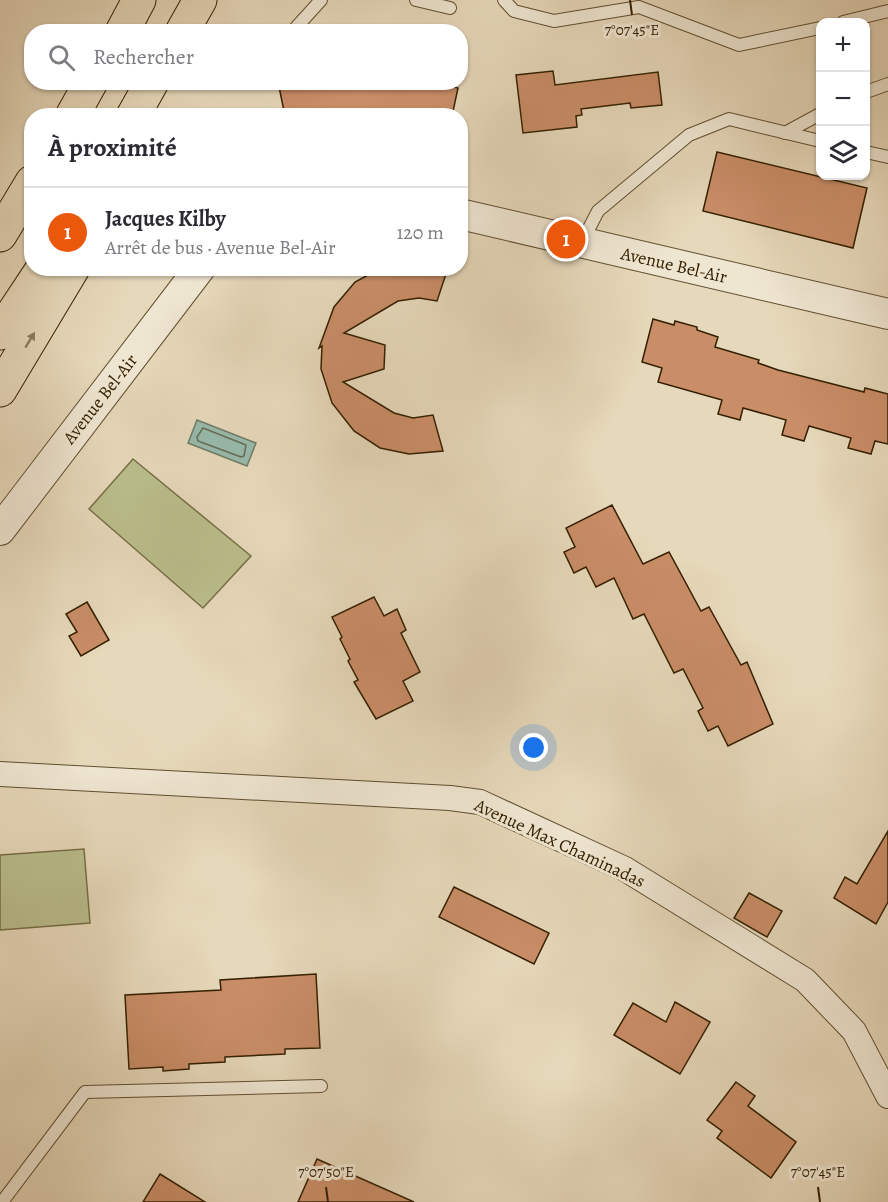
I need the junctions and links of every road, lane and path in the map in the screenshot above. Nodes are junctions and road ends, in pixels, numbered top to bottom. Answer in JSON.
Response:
{"nodes":[{"id":1,"x":139,"y":0,"type":"edge"},
{"id":2,"x":200,"y":0,"type":"edge"},
{"id":3,"x":321,"y":0,"type":"edge"},
{"id":4,"x":416,"y":0,"type":"edge"},
{"id":5,"x":504,"y":0,"type":"edge"},
{"id":6,"x":450,"y":8,"type":"dead end"},
{"id":7,"x":888,"y":11,"type":"edge"},
{"id":8,"x":859,"y":18,"type":"edge"},
{"id":9,"x":126,"y":24,"type":"edge"},
{"id":10,"x":186,"y":24,"type":"edge"},
{"id":11,"x":298,"y":24,"type":"edge"},
{"id":12,"x":816,"y":29,"type":"edge"},
{"id":13,"x":888,"y":84,"type":"edge"},
{"id":14,"x":87,"y":90,"type":"edge"},
{"id":15,"x":148,"y":90,"type":"edge"},
{"id":16,"x":870,"y":91,"type":"edge"},
{"id":17,"x":76,"y":108,"type":"edge"},
{"id":18,"x":137,"y":108,"type":"edge"},
{"id":19,"x":816,"y":116,"type":"edge"},
{"id":20,"x":785,"y":133,"type":"junction"},
{"id":21,"x":816,"y":140,"type":"edge"},
{"id":22,"x":870,"y":153,"type":"edge"},
{"id":23,"x":888,"y":157,"type":"edge"},
{"id":24,"x":24,"y":195,"type":"edge"},
{"id":25,"x":468,"y":216,"type":"edge"},
{"id":26,"x":0,"y":235,"type":"edge"},
{"id":27,"x":581,"y":243,"type":"junction"},
{"id":28,"x":38,"y":276,"type":"edge"},
{"id":29,"x":68,"y":276,"type":"edge"},
{"id":30,"x":194,"y":276,"type":"edge"},
{"id":31,"x":888,"y":314,"type":"edge"},
{"id":32,"x":0,"y":333,"type":"edge"},
{"id":33,"x":0,"y":390,"type":"edge"},
{"id":34,"x":0,"y":530,"type":"edge"},
{"id":35,"x":0,"y":774,"type":"edge"},
{"id":36,"x":321,"y":1086,"type":"dead end"},
{"id":37,"x":888,"y":1096,"type":"edge"},
{"id":38,"x":2,"y":1202,"type":"edge"}],
"edges":[{"from":1,"to":9,"type":"highway"},
{"from":2,"to":10,"type":"highway"},
{"from":3,"to":11,"type":"lane"},
{"from":4,"to":6,"type":"lane"},
{"from":5,"to":12,"type":"lane"},
{"from":7,"to":8,"type":"lane"},
{"from":13,"to":16,"type":"lane"},
{"from":14,"to":17,"type":"highway"},
{"from":15,"to":18,"type":"highway"},
{"from":19,"to":20,"type":"lane"},
{"from":20,"to":21,"type":"lane"},
{"from":20,"to":27,"type":"lane"},
{"from":22,"to":23,"type":"lane"},
{"from":24,"to":26,"type":"highway"},
{"from":25,"to":27,"type":"street","name":"Avenue Bel-Air"},
{"from":27,"to":31,"type":"street","name":"Avenue Bel-Air"},
{"from":28,"to":32,"type":"highway"},
{"from":33,"to":29,"type":"highway","one_way":true},
{"from":30,"to":34,"type":"street","name":"Avenue Bel-Air"},
{"from":35,"to":37,"type":"street","name":"Avenue Max Chaminadas"},
{"from":36,"to":38,"type":"lane"}]}
